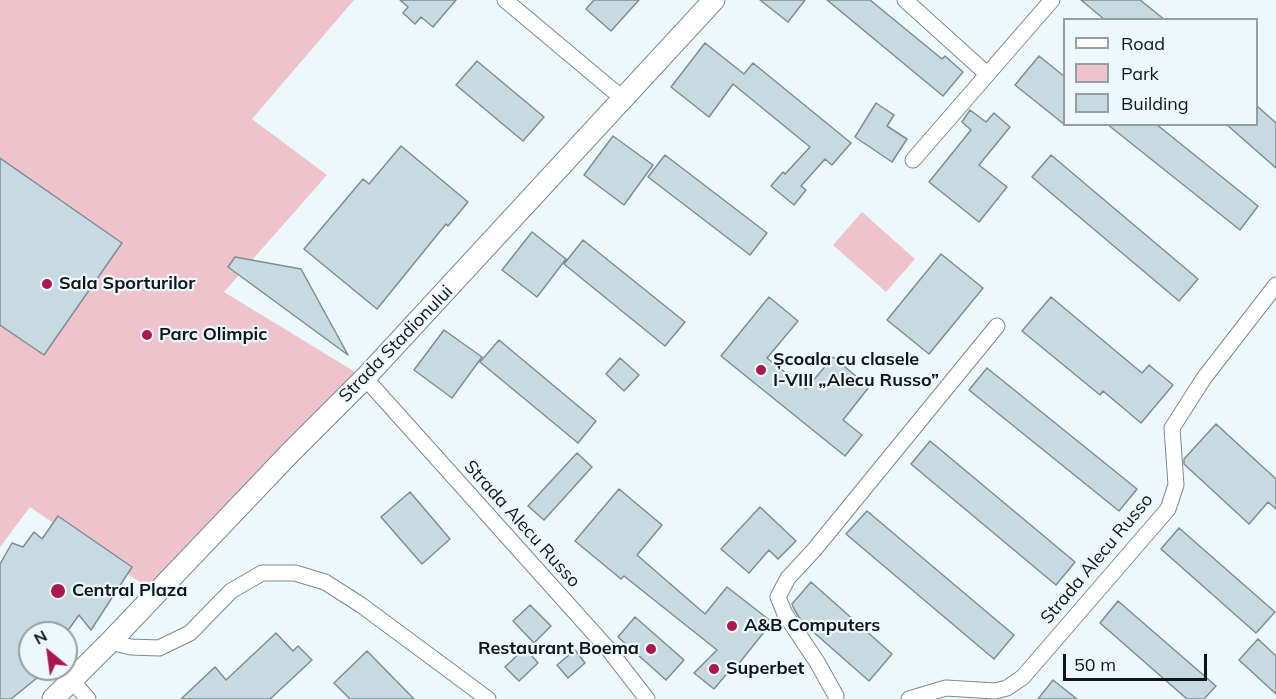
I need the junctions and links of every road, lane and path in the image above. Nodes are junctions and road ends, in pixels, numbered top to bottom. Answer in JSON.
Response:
{"nodes":[{"id":1,"x":505,"y":0,"type":"edge"},
{"id":2,"x":714,"y":0,"type":"edge"},
{"id":3,"x":905,"y":0,"type":"edge"},
{"id":4,"x":1052,"y":0,"type":"edge"},
{"id":5,"x":987,"y":74,"type":"junction"},
{"id":6,"x":622,"y":98,"type":"junction"},
{"id":7,"x":913,"y":160,"type":"dead end"},
{"id":8,"x":1276,"y":285,"type":"edge"},
{"id":9,"x":996,"y":326,"type":"dead end"},
{"id":10,"x":365,"y":378,"type":"junction"},
{"id":11,"x":110,"y":642,"type":"junction"},
{"id":12,"x":78,"y":675,"type":"edge"},
{"id":13,"x":72,"y":681,"type":"joint"},
{"id":14,"x":837,"y":698,"type":"edge"},
{"id":15,"x":53,"y":699,"type":"edge"},
{"id":16,"x":88,"y":699,"type":"edge"},
{"id":17,"x":488,"y":699,"type":"edge"},
{"id":18,"x":647,"y":699,"type":"edge"},
{"id":19,"x":909,"y":699,"type":"edge"}],
"edges":[{"from":1,"to":6,"type":"street"},
{"from":2,"to":6,"type":"street","name":"Strada Stadionului"},
{"from":3,"to":5,"type":"street"},
{"from":4,"to":5,"type":"street"},
{"from":5,"to":7,"type":"street"},
{"from":6,"to":10,"type":"street","name":"Strada Stadionului"},
{"from":8,"to":19,"type":"street","name":"Strada Alecu Russo"},
{"from":9,"to":14,"type":"street"},
{"from":10,"to":11,"type":"street","name":"Strada Stadionului"},
{"from":10,"to":18,"type":"street","name":"Strada Alecu Russo"},
{"from":11,"to":12,"type":"street","name":"Strada Stadionului"},
{"from":11,"to":17,"type":"street"},
{"from":13,"to":15,"type":"street","name":"Strada Stadionului"},
{"from":13,"to":16,"type":"street"}]}
